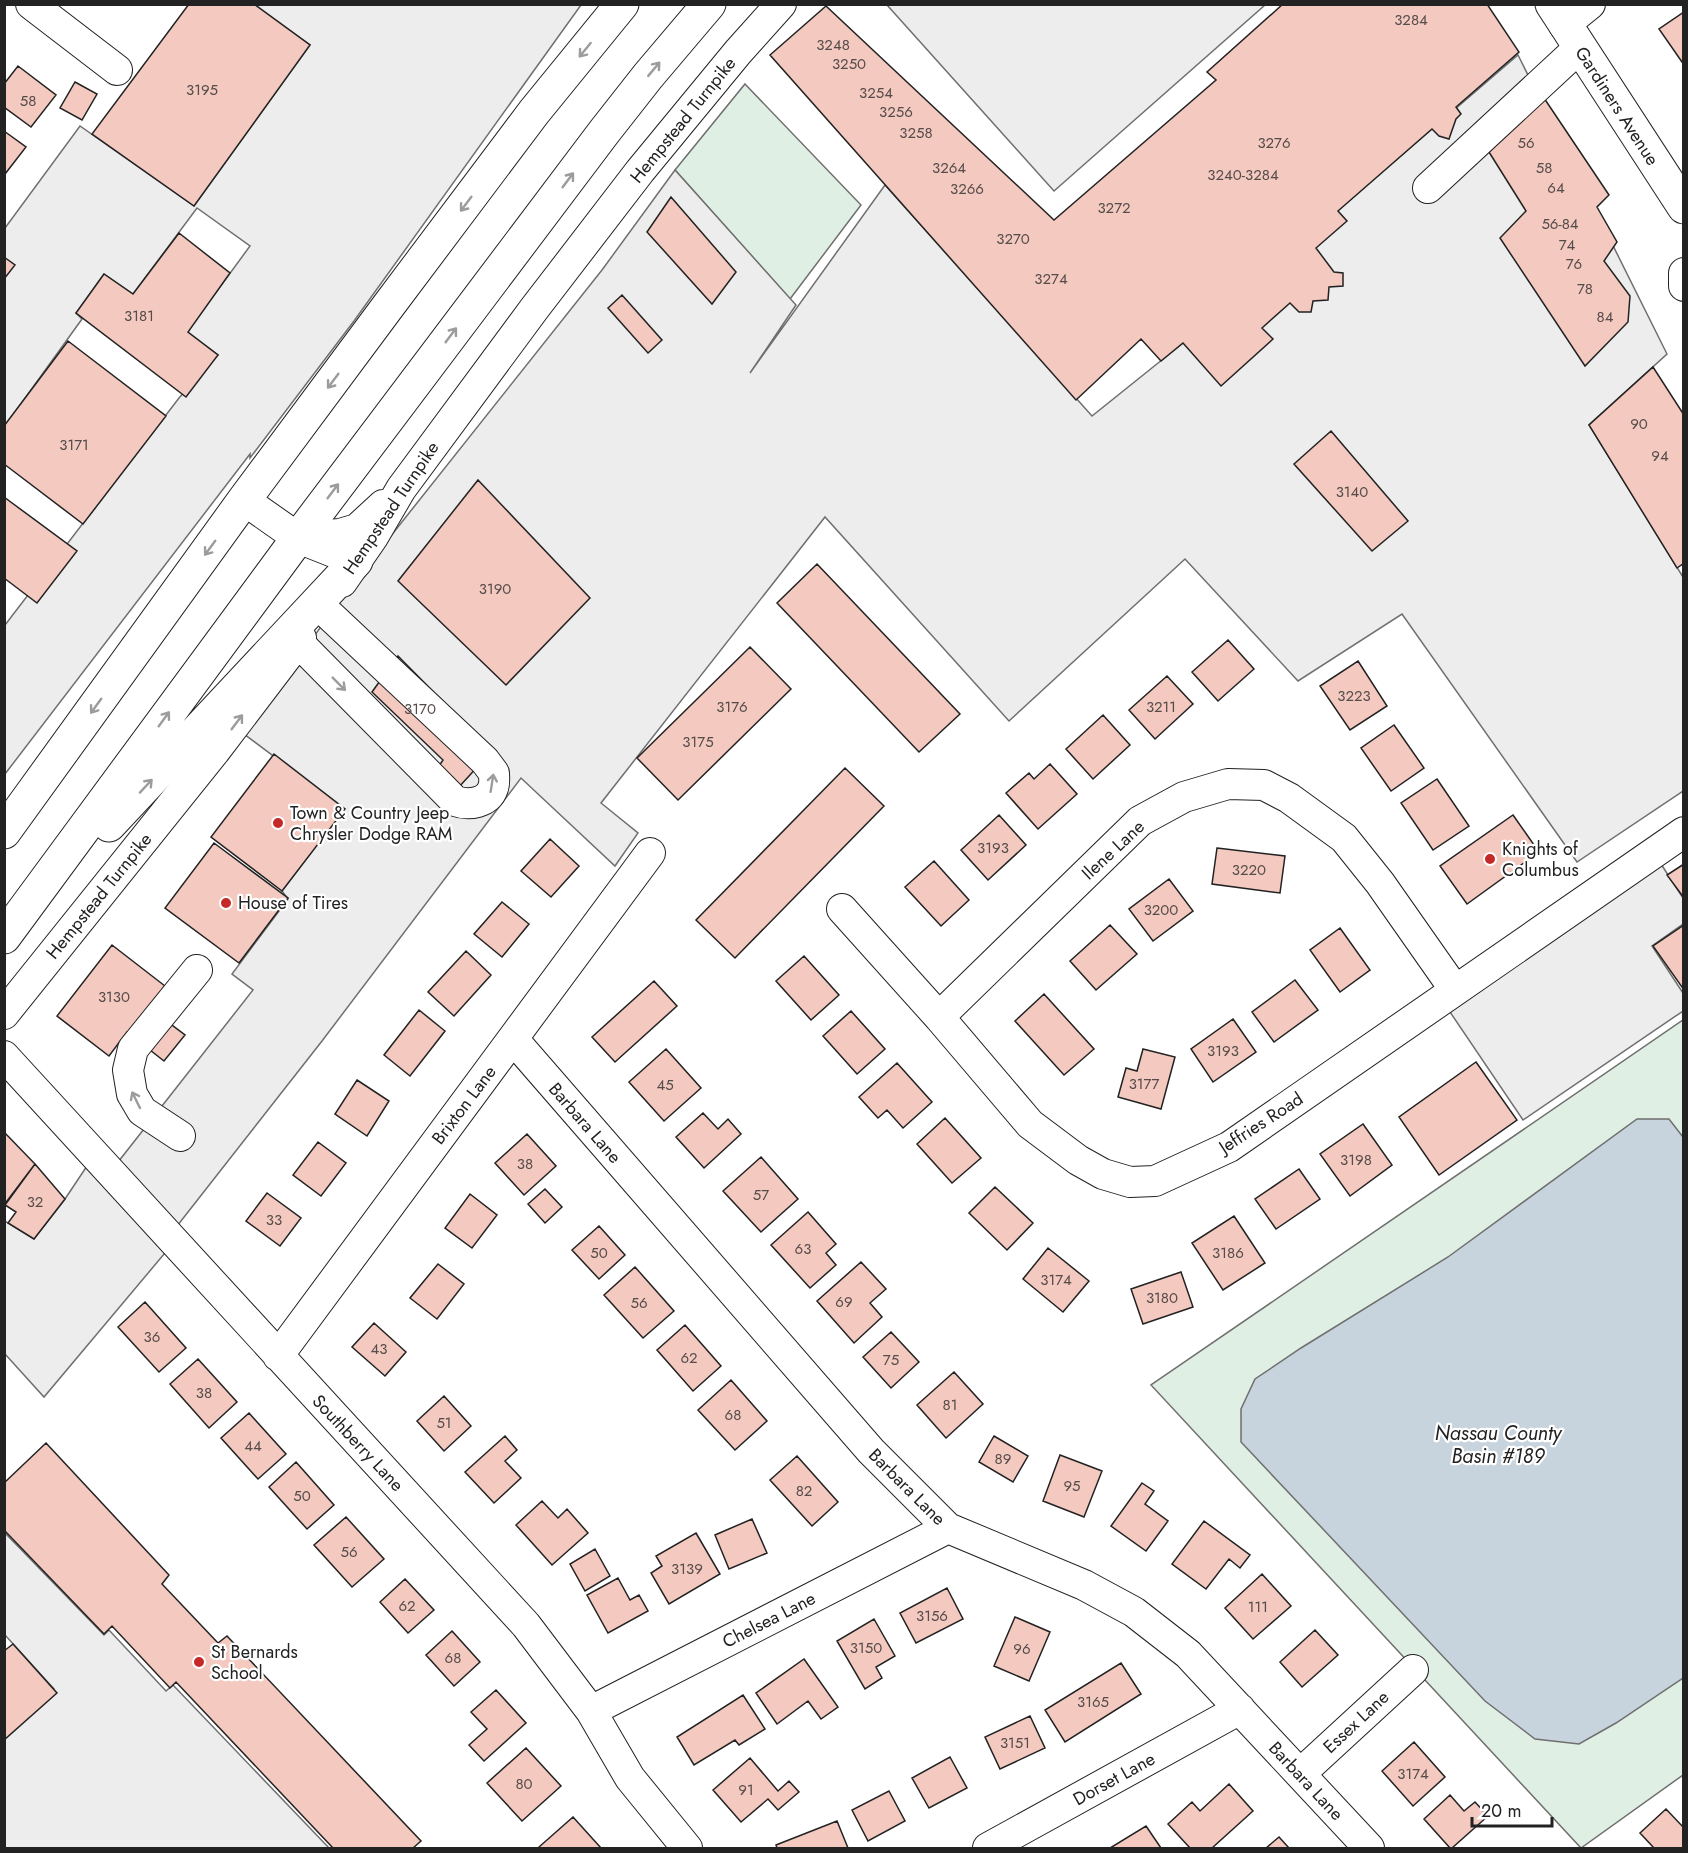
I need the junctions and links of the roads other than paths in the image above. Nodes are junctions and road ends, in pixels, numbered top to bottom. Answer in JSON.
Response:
{"nodes":[{"id":1,"x":32,"y":4,"type":"edge"},
{"id":2,"x":622,"y":4,"type":"edge"},
{"id":3,"x":709,"y":4,"type":"edge"},
{"id":4,"x":781,"y":4,"type":"edge"},
{"id":5,"x":1590,"y":4,"type":"edge"},
{"id":6,"x":1565,"y":26,"type":"edge"},
{"id":7,"x":117,"y":70,"type":"dead end"},
{"id":8,"x":1428,"y":188,"type":"dead end"},
{"id":9,"x":1683,"y":207,"type":"edge"},
{"id":10,"x":1683,"y":273,"type":"edge"},
{"id":11,"x":1683,"y":286,"type":"edge"},
{"id":12,"x":401,"y":489,"type":"junction"},
{"id":13,"x":244,"y":500,"type":"junction"},
{"id":14,"x":298,"y":537,"type":"junction"},
{"id":15,"x":356,"y":561,"type":"junction"},
{"id":16,"x":323,"y":609,"type":"junction"},
{"id":17,"x":298,"y":642,"type":"junction"},
{"id":18,"x":4,"y":832,"type":"edge"},
{"id":19,"x":1683,"y":832,"type":"edge"},
{"id":20,"x":650,"y":852,"type":"dead end"},
{"id":21,"x":842,"y":909,"type":"dead end"},
{"id":22,"x":5,"y":936,"type":"edge"},
{"id":23,"x":197,"y":970,"type":"dead end"},
{"id":24,"x":1455,"y":990,"type":"junction"},
{"id":25,"x":4,"y":1014,"type":"edge"},
{"id":26,"x":939,"y":1017,"type":"junction"},
{"id":27,"x":513,"y":1040,"type":"junction"},
{"id":28,"x":4,"y":1056,"type":"edge"},
{"id":29,"x":180,"y":1136,"type":"dead end"},
{"id":30,"x":278,"y":1356,"type":"junction"},
{"id":31,"x":948,"y":1528,"type":"junction"},
{"id":32,"x":1413,"y":1670,"type":"dead end"},
{"id":33,"x":1240,"y":1709,"type":"junction"},
{"id":34,"x":591,"y":1711,"type":"junction"},
{"id":35,"x":1300,"y":1774,"type":"junction"},
{"id":36,"x":687,"y":1848,"type":"edge"},
{"id":37,"x":988,"y":1848,"type":"edge"},
{"id":38,"x":1369,"y":1848,"type":"edge"}],
"edges":[{"from":1,"to":7,"type":"street"},
{"from":2,"to":13,"type":"main road","one_way":true},
{"from":14,"to":3,"type":"main road","one_way":true},
{"from":4,"to":12,"type":"street","name":"Hempstead Turnpike"},
{"from":5,"to":6,"type":"street"},
{"from":6,"to":8,"type":"street"},
{"from":6,"to":9,"type":"main road","name":"Gardiners Avenue"},
{"from":10,"to":11,"type":"street"},
{"from":12,"to":14,"type":"street"},
{"from":12,"to":15,"type":"street","name":"Hempstead Turnpike"},
{"from":13,"to":14,"type":"street"},
{"from":13,"to":18,"type":"main road","one_way":true},
{"from":14,"to":15,"type":"street"},
{"from":22,"to":14,"type":"main road","one_way":true},
{"from":15,"to":16,"type":"street","name":"Hempstead Turnpike"},
{"from":22,"to":15,"type":"main road","one_way":true},
{"from":16,"to":17,"type":"street","name":"Hempstead Turnpike"},
{"from":17,"to":16,"type":"street","one_way":true},
{"from":25,"to":17,"type":"street","name":"Hempstead Turnpike","one_way":true},
{"from":19,"to":24,"type":"street","name":"Jeffries Road"},
{"from":20,"to":27,"type":"street","name":"Brixton Lane"},
{"from":21,"to":26,"type":"street","name":"Jeffries Road"},
{"from":29,"to":23,"type":"street","one_way":true},
{"from":24,"to":26,"type":"street","name":"Jeffries Road"},
{"from":24,"to":26,"type":"street","name":"Ilene Lane"},
{"from":27,"to":30,"type":"street","name":"Brixton Lane"},
{"from":27,"to":31,"type":"street","name":"Barbara Lane"},
{"from":28,"to":30,"type":"street","name":"Southberry Lane"},
{"from":30,"to":34,"type":"street","name":"Southberry Lane"},
{"from":31,"to":33,"type":"street","name":"Barbara Lane"},
{"from":31,"to":34,"type":"street","name":"Chelsea Lane"},
{"from":32,"to":35,"type":"street","name":"Essex Lane"},
{"from":33,"to":35,"type":"street","name":"Barbara Lane"},
{"from":33,"to":37,"type":"street","name":"Dorset Lane"},
{"from":34,"to":36,"type":"street","name":"Southberry Lane"},
{"from":35,"to":38,"type":"street","name":"Barbara Lane"}]}
